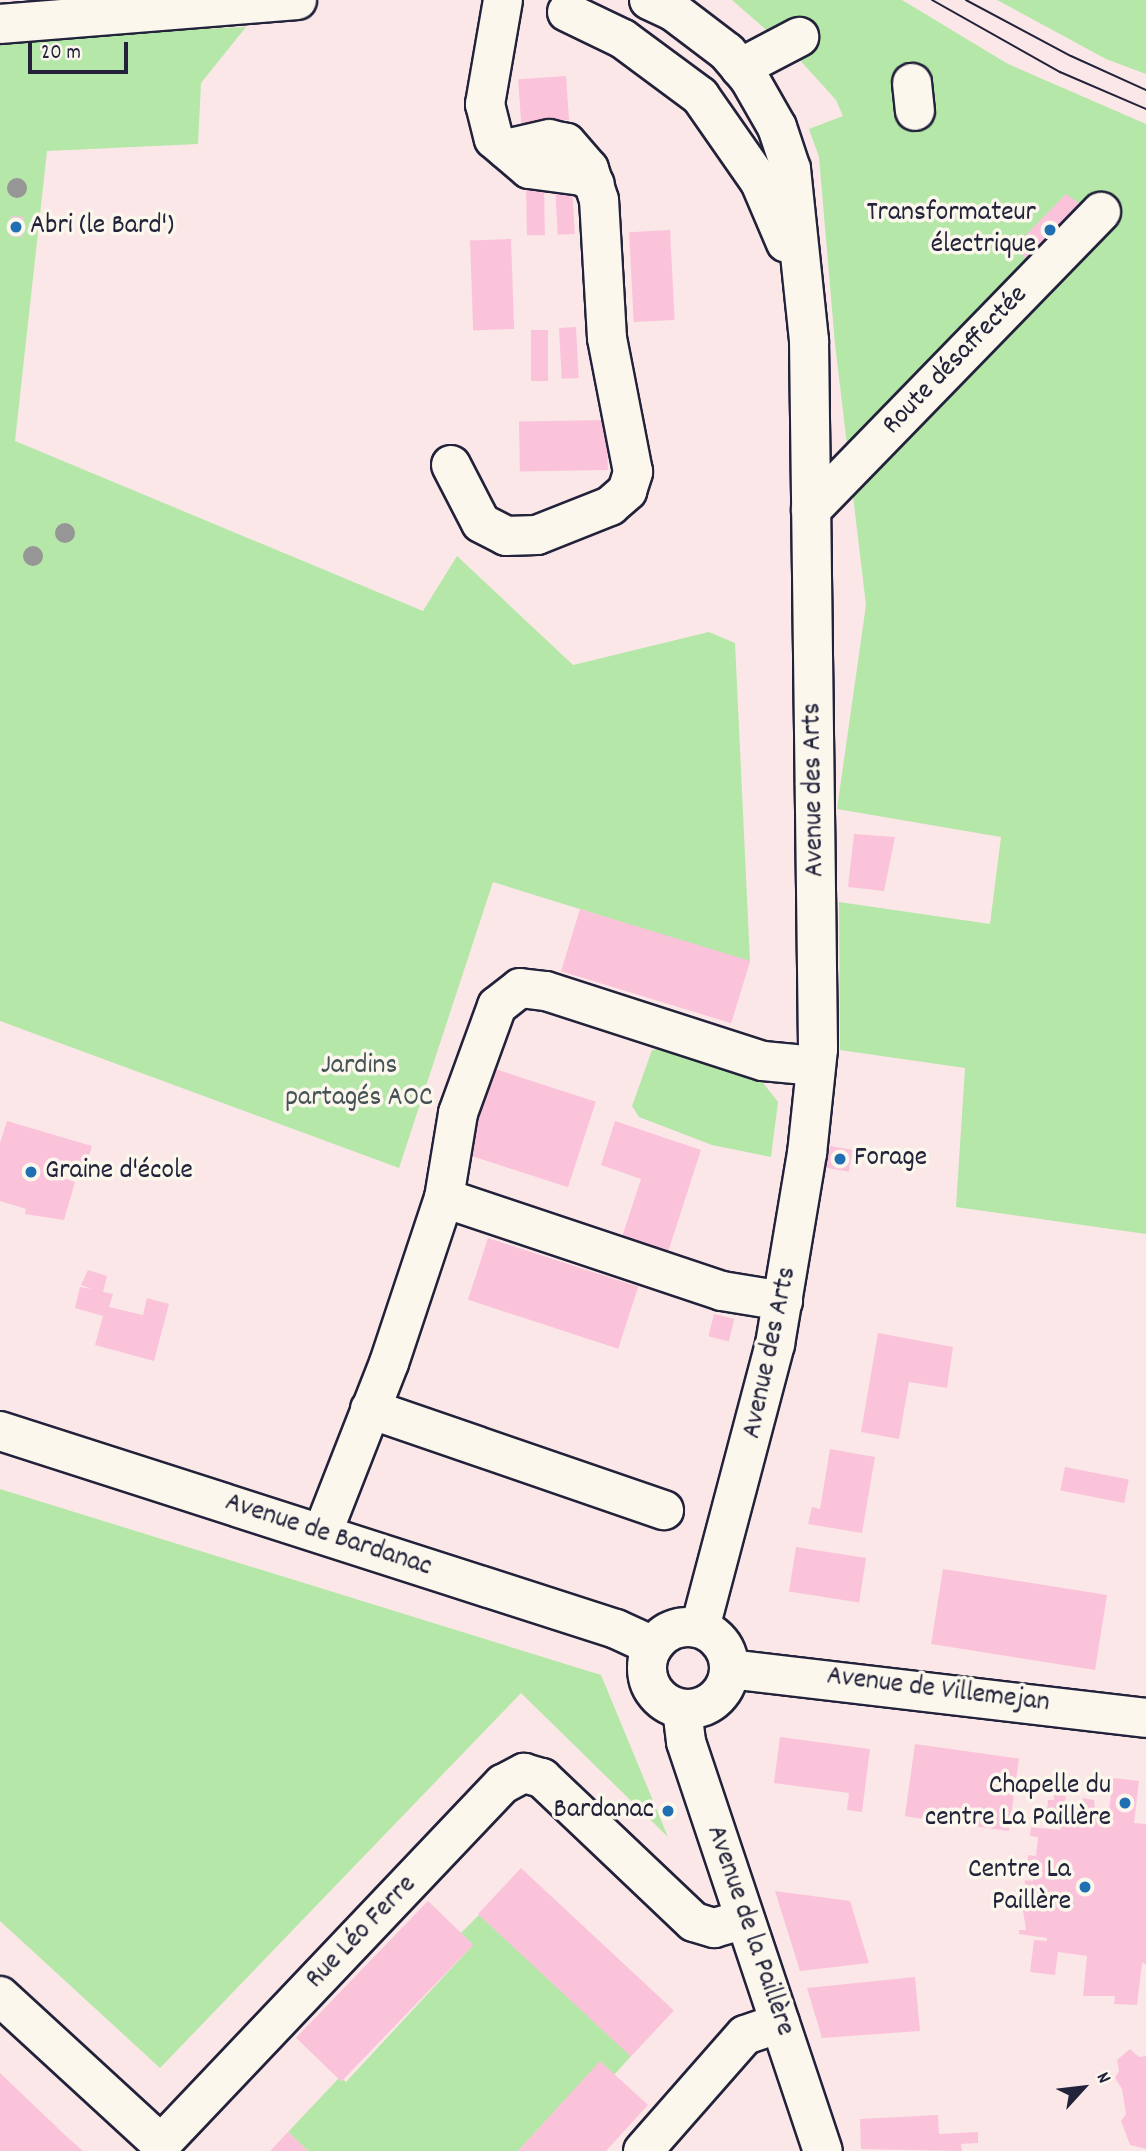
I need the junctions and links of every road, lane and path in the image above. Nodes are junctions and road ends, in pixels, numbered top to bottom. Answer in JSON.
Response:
{"nodes":[{"id":1,"x":297,"y":0,"type":"edge"},
{"id":2,"x":503,"y":0,"type":"edge"},
{"id":3,"x":649,"y":0,"type":"edge"},
{"id":4,"x":567,"y":12,"type":"dead end"},
{"id":5,"x":0,"y":23,"type":"edge"},
{"id":6,"x":799,"y":37,"type":"dead end"},
{"id":7,"x":740,"y":68,"type":"junction"},
{"id":8,"x":1101,"y":212,"type":"dead end"},
{"id":9,"x":805,"y":300,"type":"junction"},
{"id":10,"x":451,"y":465,"type":"dead end"},
{"id":11,"x":811,"y":510,"type":"junction"},
{"id":12,"x":816,"y":1066,"type":"junction"},
{"id":13,"x":444,"y":1198,"type":"junction"},
{"id":14,"x":783,"y":1301,"type":"junction"},
{"id":15,"x":385,"y":1414,"type":"junction"},
{"id":16,"x":0,"y":1431,"type":"edge"},
{"id":17,"x":664,"y":1510,"type":"dead end"},
{"id":18,"x":322,"y":1534,"type":"junction"},
{"id":19,"x":700,"y":1628,"type":"junction"},
{"id":20,"x":653,"y":1646,"type":"junction"},
{"id":21,"x":730,"y":1669,"type":"junction"},
{"id":22,"x":682,"y":1709,"type":"junction"},
{"id":23,"x":1146,"y":1718,"type":"edge"},
{"id":24,"x":745,"y":1919,"type":"junction"},
{"id":25,"x":0,"y":1996,"type":"edge"},
{"id":26,"x":779,"y":2022,"type":"junction"},
{"id":27,"x":643,"y":2151,"type":"edge"},
{"id":28,"x":823,"y":2151,"type":"edge"}],
"edges":[{"from":1,"to":5,"type":"street"},
{"from":2,"to":10,"type":"street"},
{"from":3,"to":7,"type":"street","name":"Avenue des Arts"},
{"from":4,"to":9,"type":"street"},
{"from":6,"to":7,"type":"street"},
{"from":7,"to":9,"type":"street","name":"Avenue des Arts"},
{"from":8,"to":11,"type":"street","name":"Route désaffectée"},
{"from":9,"to":11,"type":"street","name":"Avenue des Arts"},
{"from":11,"to":12,"type":"street","name":"Avenue des Arts"},
{"from":12,"to":13,"type":"street"},
{"from":12,"to":14,"type":"street","name":"Avenue des Arts"},
{"from":13,"to":14,"type":"street"},
{"from":13,"to":15,"type":"street"},
{"from":14,"to":19,"type":"street","name":"Avenue des Arts"},
{"from":15,"to":17,"type":"street"},
{"from":15,"to":18,"type":"street"},
{"from":16,"to":18,"type":"street","name":"Avenue de Bardanac"},
{"from":18,"to":20,"type":"street","name":"Avenue de Bardanac"},
{"from":19,"to":20,"type":"street"},
{"from":19,"to":21,"type":"street"},
{"from":20,"to":22,"type":"street"},
{"from":21,"to":22,"type":"street"},
{"from":21,"to":23,"type":"street","name":"Avenue de Villemejan"},
{"from":22,"to":24,"type":"street","name":"Avenue de la Paillère"},
{"from":24,"to":25,"type":"street","name":"Rue Léo Ferre"},
{"from":24,"to":26,"type":"street","name":"Avenue de la Paillère"},
{"from":26,"to":27,"type":"street"},
{"from":26,"to":28,"type":"street","name":"Avenue de la Paillère"}]}
